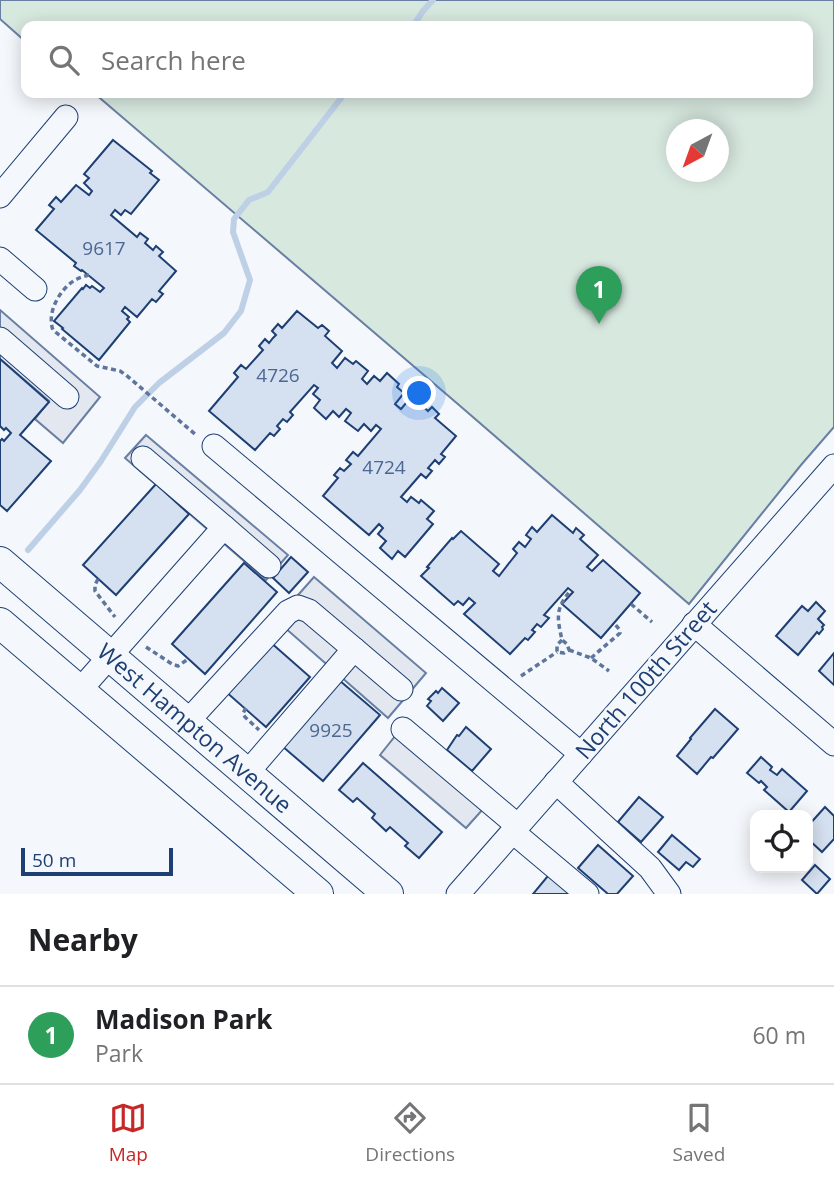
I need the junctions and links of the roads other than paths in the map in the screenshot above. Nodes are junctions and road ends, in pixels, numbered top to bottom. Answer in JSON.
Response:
{"nodes":[{"id":1,"x":66,"y":117,"type":"dead end"},
{"id":2,"x":0,"y":196,"type":"edge"},
{"id":3,"x":0,"y":259,"type":"edge"},
{"id":4,"x":35,"y":289,"type":"dead end"},
{"id":5,"x":0,"y":340,"type":"edge"},
{"id":6,"x":66,"y":397,"type":"dead end"},
{"id":7,"x":214,"y":446,"type":"road end"},
{"id":8,"x":143,"y":458,"type":"dead end"},
{"id":9,"x":834,"y":466,"type":"edge"},
{"id":10,"x":224,"y":527,"type":"junction"},
{"id":11,"x":0,"y":562,"type":"edge"},
{"id":12,"x":269,"y":566,"type":"dead end"},
{"id":13,"x":0,"y":623,"type":"edge"},
{"id":14,"x":694,"y":624,"type":"junction"},
{"id":15,"x":355,"y":649,"type":"junction"},
{"id":16,"x":110,"y":656,"type":"junction"},
{"id":17,"x":401,"y":689,"type":"dead end"},
{"id":18,"x":79,"y":691,"type":"junction"},
{"id":19,"x":187,"y":722,"type":"junction"},
{"id":20,"x":403,"y":729,"type":"dead end"},
{"id":21,"x":834,"y":744,"type":"edge"},
{"id":22,"x":581,"y":754,"type":"junction"},
{"id":23,"x":247,"y":773,"type":"junction"},
{"id":24,"x":556,"y":782,"type":"junction"},
{"id":25,"x":515,"y":829,"type":"junction"},
{"id":26,"x":318,"y":894,"type":"edge"},
{"id":27,"x":388,"y":894,"type":"edge"},
{"id":28,"x":458,"y":894,"type":"edge"},
{"id":29,"x":587,"y":894,"type":"edge"},
{"id":30,"x":669,"y":894,"type":"edge"}],
"edges":[{"from":1,"to":2,"type":"street"},
{"from":3,"to":4,"type":"street"},
{"from":5,"to":6,"type":"street"},
{"from":7,"to":22,"type":"street"},
{"from":8,"to":10,"type":"street"},
{"from":9,"to":14,"type":"street","name":"North 100th Street"},
{"from":10,"to":12,"type":"street"},
{"from":10,"to":16,"type":"street"},
{"from":11,"to":16,"type":"main road","name":"West Hampton Avenue"},
{"from":13,"to":18,"type":"main road","name":"West Hampton Avenue"},
{"from":14,"to":21,"type":"street"},
{"from":14,"to":22,"type":"street","name":"North 100th Street"},
{"from":15,"to":17,"type":"street"},
{"from":15,"to":19,"type":"street"},
{"from":15,"to":23,"type":"street"},
{"from":16,"to":18,"type":"street"},
{"from":16,"to":19,"type":"main road","name":"West Hampton Avenue"},
{"from":18,"to":26,"type":"main road","name":"West Hampton Avenue"},
{"from":19,"to":23,"type":"main road","name":"West Hampton Avenue"},
{"from":20,"to":25,"type":"street"},
{"from":22,"to":24,"type":"street","name":"North 100th Street"},
{"from":23,"to":27,"type":"main road","name":"West Hampton Avenue"},
{"from":24,"to":25,"type":"street","name":"North 100th Street"},
{"from":24,"to":30,"type":"street"},
{"from":25,"to":28,"type":"street","name":"North 100th Street"},
{"from":25,"to":29,"type":"street"}]}
